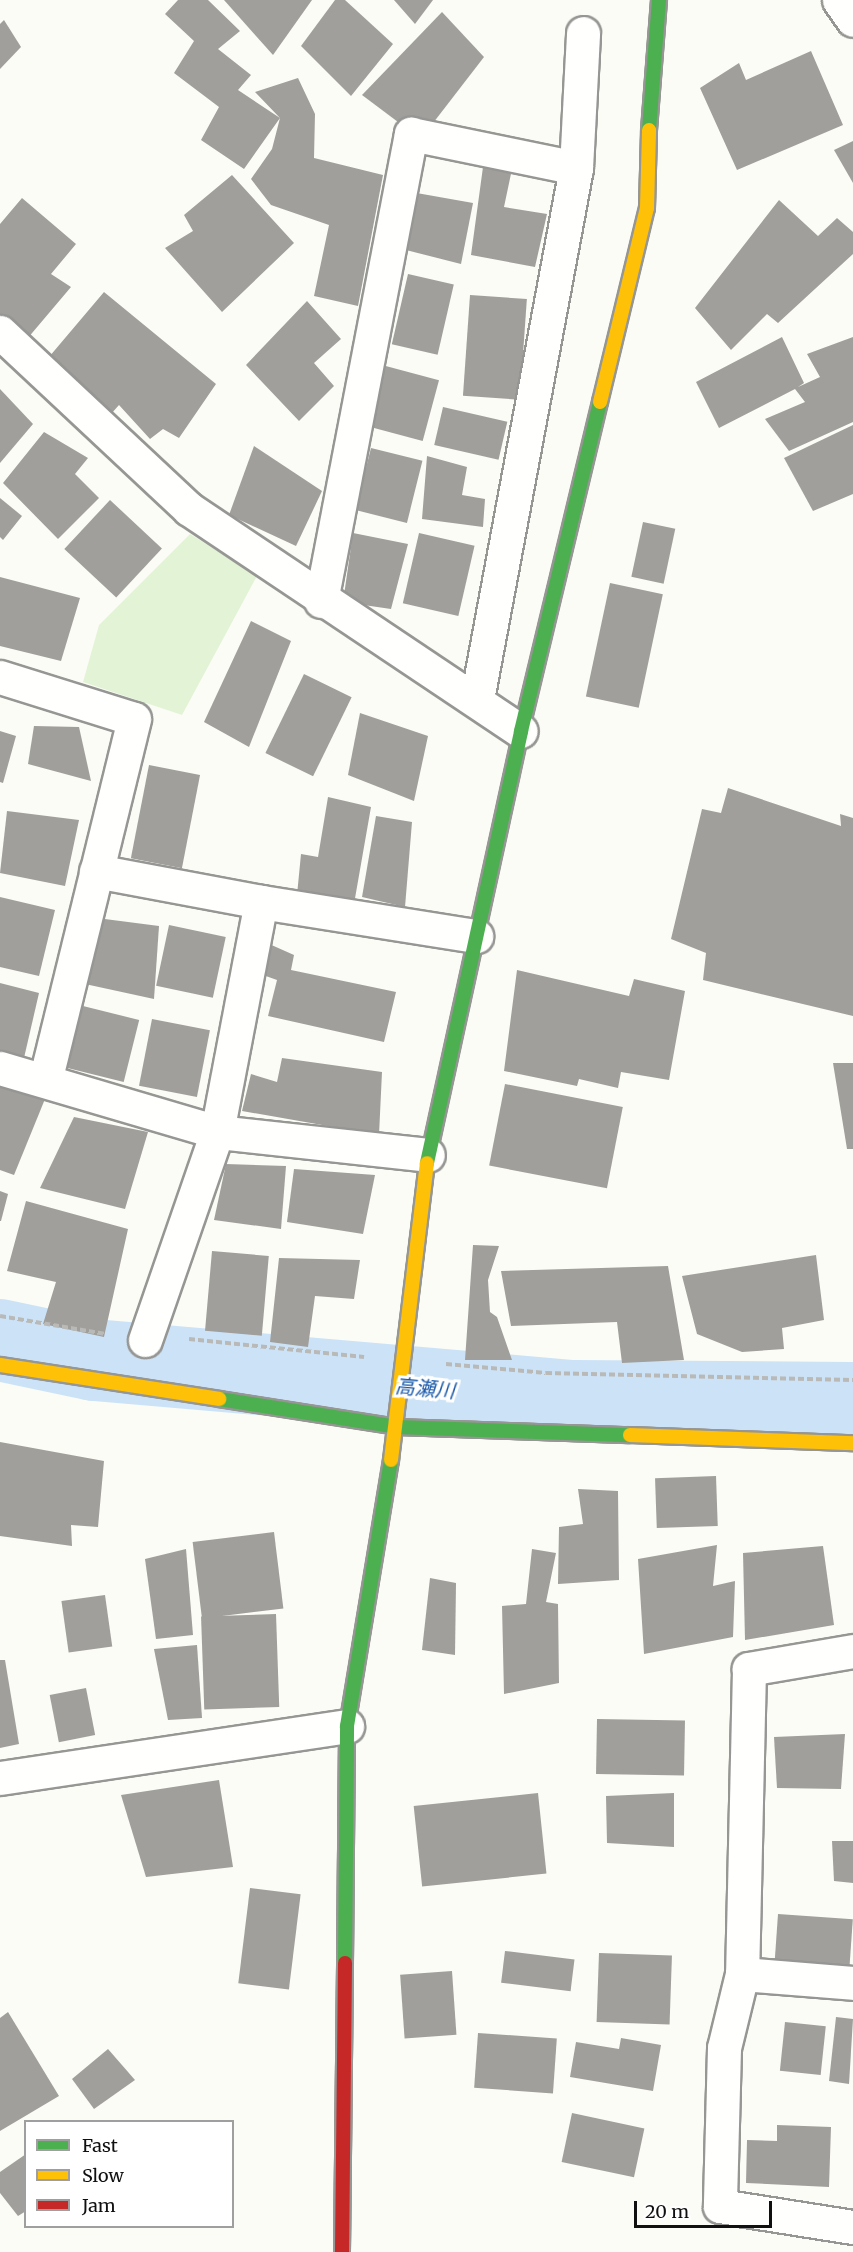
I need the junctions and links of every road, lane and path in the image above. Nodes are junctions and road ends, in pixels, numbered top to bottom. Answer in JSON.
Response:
{"nodes":[{"id":1,"x":659,"y":0,"type":"edge"},
{"id":2,"x":840,"y":0,"type":"edge"},
{"id":3,"x":853,"y":20,"type":"edge"},
{"id":4,"x":583,"y":33,"type":"dead end"},
{"id":5,"x":576,"y":168,"type":"junction"},
{"id":6,"x":0,"y":332,"type":"edge"},
{"id":7,"x":321,"y":600,"type":"junction"},
{"id":8,"x":0,"y":677,"type":"edge"},
{"id":9,"x":477,"y":699,"type":"junction"},
{"id":10,"x":521,"y":731,"type":"junction"},
{"id":11,"x":96,"y":871,"type":"junction"},
{"id":12,"x":261,"y":902,"type":"junction"},
{"id":13,"x":476,"y":936,"type":"junction"},
{"id":14,"x":0,"y":1068,"type":"edge"},
{"id":15,"x":45,"y":1080,"type":"junction"},
{"id":16,"x":217,"y":1132,"type":"junction"},
{"id":17,"x":428,"y":1155,"type":"junction"},
{"id":18,"x":145,"y":1340,"type":"dead end"},
{"id":19,"x":0,"y":1365,"type":"edge"},
{"id":20,"x":397,"y":1427,"type":"junction"},
{"id":21,"x":853,"y":1443,"type":"edge"},
{"id":22,"x":853,"y":1651,"type":"edge"},
{"id":23,"x":347,"y":1726,"type":"junction"},
{"id":24,"x":0,"y":1778,"type":"edge"},
{"id":25,"x":742,"y":1974,"type":"junction"},
{"id":26,"x":853,"y":1983,"type":"edge"},
{"id":27,"x":853,"y":2227,"type":"edge"},
{"id":28,"x":342,"y":2252,"type":"edge"}],
"edges":[{"from":1,"to":10,"type":"street"},
{"from":2,"to":3,"type":"street"},
{"from":4,"to":5,"type":"street"},
{"from":5,"to":7,"type":"street"},
{"from":5,"to":9,"type":"street"},
{"from":6,"to":7,"type":"street"},
{"from":7,"to":9,"type":"street"},
{"from":8,"to":11,"type":"street"},
{"from":9,"to":10,"type":"street"},
{"from":10,"to":13,"type":"street"},
{"from":11,"to":12,"type":"street"},
{"from":11,"to":15,"type":"street"},
{"from":12,"to":13,"type":"street"},
{"from":12,"to":16,"type":"street"},
{"from":13,"to":17,"type":"street"},
{"from":14,"to":15,"type":"street"},
{"from":15,"to":16,"type":"street"},
{"from":16,"to":17,"type":"street"},
{"from":16,"to":18,"type":"street"},
{"from":17,"to":20,"type":"street"},
{"from":19,"to":20,"type":"street"},
{"from":20,"to":21,"type":"street"},
{"from":20,"to":23,"type":"street"},
{"from":22,"to":25,"type":"street"},
{"from":23,"to":24,"type":"street"},
{"from":23,"to":28,"type":"street"},
{"from":25,"to":26,"type":"street"},
{"from":25,"to":27,"type":"street"}]}
